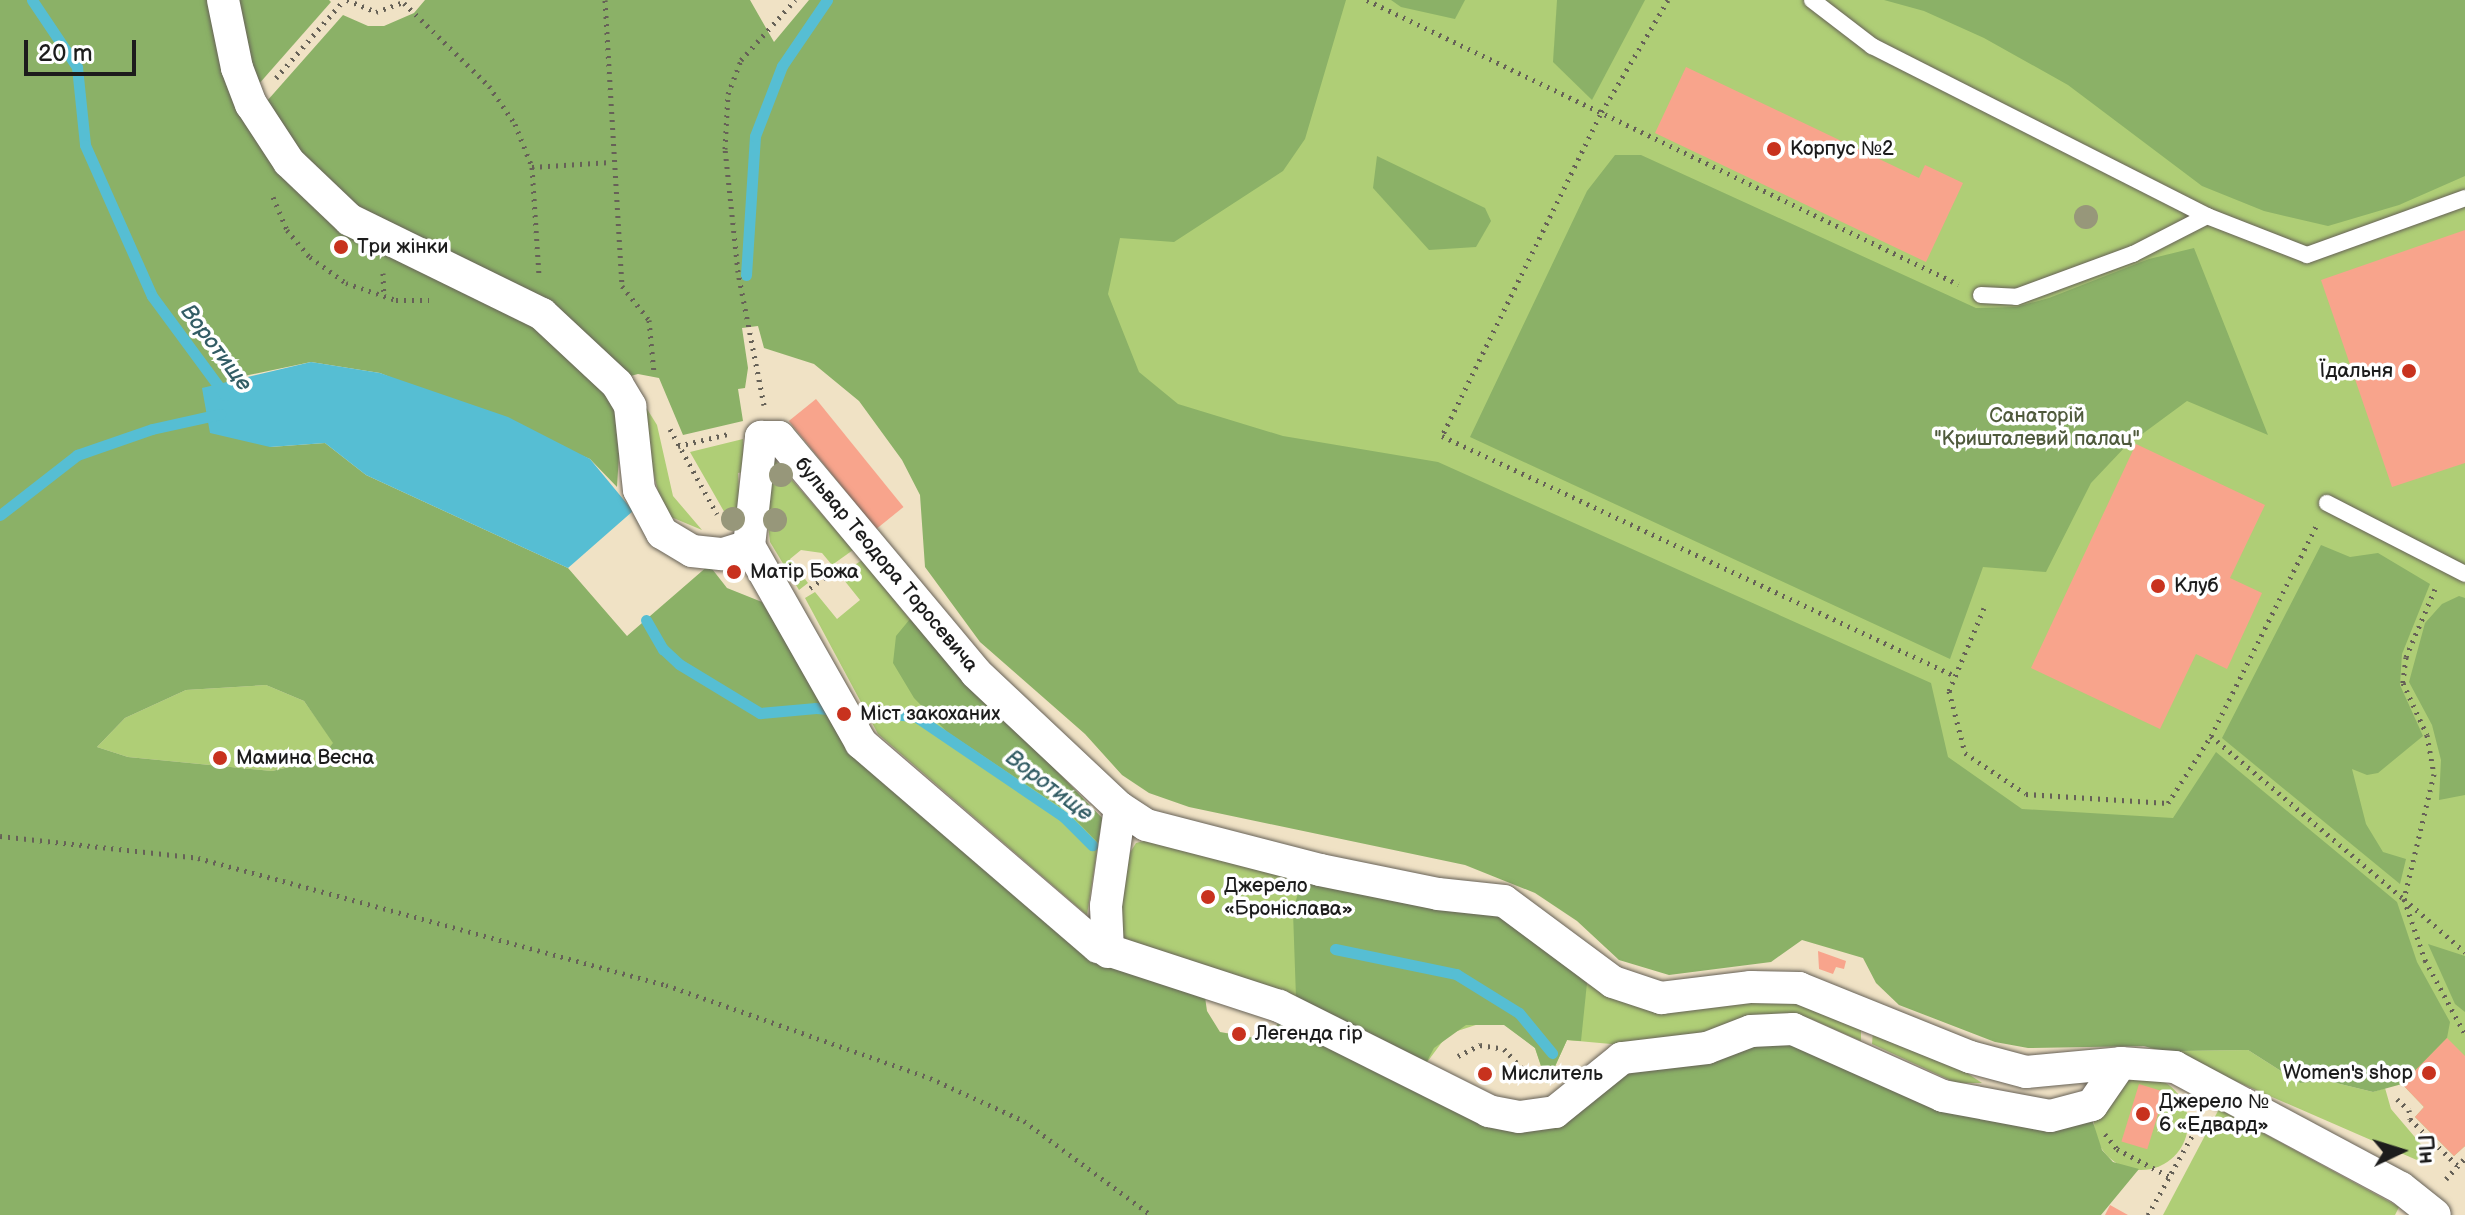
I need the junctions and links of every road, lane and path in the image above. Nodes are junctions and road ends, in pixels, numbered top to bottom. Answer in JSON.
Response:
{"nodes":[{"id":1,"x":223,"y":0,"type":"edge"},
{"id":2,"x":345,"y":0,"type":"edge"},
{"id":3,"x":605,"y":0,"type":"edge"},
{"id":4,"x":784,"y":0,"type":"edge"},
{"id":5,"x":795,"y":0,"type":"edge"},
{"id":6,"x":1367,"y":0,"type":"edge"},
{"id":7,"x":1668,"y":0,"type":"edge"},
{"id":8,"x":1812,"y":0,"type":"edge"},
{"id":9,"x":405,"y":1,"type":"edge"},
{"id":10,"x":788,"y":8,"type":"junction"},
{"id":11,"x":252,"y":106,"type":"junction"},
{"id":12,"x":1600,"y":115,"type":"junction"},
{"id":13,"x":611,"y":162,"type":"junction"},
{"id":14,"x":532,"y":167,"type":"junction"},
{"id":15,"x":2465,"y":198,"type":"edge"},
{"id":16,"x":2207,"y":216,"type":"junction"},
{"id":17,"x":1981,"y":295,"type":"joint"},
{"id":18,"x":542,"y":314,"type":"junction"},
{"id":19,"x":652,"y":356,"type":"dead end"},
{"id":20,"x":667,"y":423,"type":"dead end"},
{"id":21,"x":774,"y":436,"type":"junction"},
{"id":22,"x":2327,"y":503,"type":"joint"},
{"id":23,"x":743,"y":548,"type":"junction"},
{"id":24,"x":2448,"y":568,"type":"junction"},
{"id":25,"x":836,"y":570,"type":"dead end"},
{"id":26,"x":2465,"y":574,"type":"edge"},
{"id":27,"x":812,"y":587,"type":"dead end"},
{"id":28,"x":1984,"y":608,"type":"dead end"},
{"id":29,"x":1955,"y":676,"type":"junction"},
{"id":30,"x":2211,"y":736,"type":"junction"},
{"id":31,"x":1120,"y":808,"type":"junction"},
{"id":32,"x":0,"y":836,"type":"edge"},
{"id":33,"x":2404,"y":899,"type":"junction"},
{"id":34,"x":1108,"y":952,"type":"junction"},
{"id":35,"x":2465,"y":952,"type":"edge"},
{"id":36,"x":2465,"y":1034,"type":"edge"},
{"id":37,"x":2121,"y":1063,"type":"junction"},
{"id":38,"x":1422,"y":1077,"type":"junction"},
{"id":39,"x":2217,"y":1090,"type":"junction"},
{"id":40,"x":2397,"y":1099,"type":"dead end"},
{"id":41,"x":1537,"y":1115,"type":"junction"},
{"id":42,"x":2106,"y":1138,"type":"dead end"},
{"id":43,"x":2458,"y":1166,"type":"dead end"},
{"id":44,"x":2170,"y":1177,"type":"junction"},
{"id":45,"x":1151,"y":1215,"type":"edge"},
{"id":46,"x":2148,"y":1215,"type":"edge"},
{"id":47,"x":2435,"y":1215,"type":"edge"}],
"edges":[{"from":1,"to":11,"type":"street"},
{"from":2,"to":9,"type":"path"},
{"from":2,"to":11,"type":"path"},
{"from":3,"to":13,"type":"path"},
{"from":4,"to":10,"type":"path"},
{"from":5,"to":10,"type":"path"},
{"from":6,"to":12,"type":"path"},
{"from":7,"to":12,"type":"path"},
{"from":8,"to":16,"type":"lane"},
{"from":9,"to":14,"type":"path"},
{"from":10,"to":21,"type":"path"},
{"from":11,"to":18,"type":"street"},
{"from":12,"to":17,"type":"path"},
{"from":12,"to":29,"type":"path"},
{"from":13,"to":14,"type":"path"},
{"from":13,"to":19,"type":"path"},
{"from":14,"to":18,"type":"path"},
{"from":15,"to":16,"type":"lane"},
{"from":16,"to":17,"type":"lane"},
{"from":18,"to":23,"type":"street"},
{"from":20,"to":23,"type":"path"},
{"from":21,"to":23,"type":"street"},
{"from":21,"to":31,"type":"street","name":"бульвар Теодора Торосевича"},
{"from":22,"to":24,"type":"lane"},
{"from":22,"to":30,"type":"path"},
{"from":23,"to":34,"type":"street"},
{"from":24,"to":26,"type":"lane"},
{"from":24,"to":33,"type":"path"},
{"from":25,"to":27,"type":"path"},
{"from":28,"to":29,"type":"path"},
{"from":29,"to":30,"type":"path"},
{"from":30,"to":33,"type":"path"},
{"from":31,"to":34,"type":"street"},
{"from":31,"to":37,"type":"street","name":"бульвар Теодора Торосевича"},
{"from":32,"to":45,"type":"path"},
{"from":33,"to":35,"type":"path"},
{"from":33,"to":36,"type":"path"},
{"from":34,"to":38,"type":"street"},
{"from":37,"to":39,"type":"street","name":"бульвар Теодора Торосевича"},
{"from":37,"to":41,"type":"street"},
{"from":38,"to":41,"type":"street"},
{"from":38,"to":41,"type":"path"},
{"from":39,"to":44,"type":"path"},
{"from":39,"to":47,"type":"street","name":"бульвар Теодора Торосевича"},
{"from":40,"to":43,"type":"path"},
{"from":42,"to":44,"type":"path"},
{"from":44,"to":46,"type":"path"}]}
